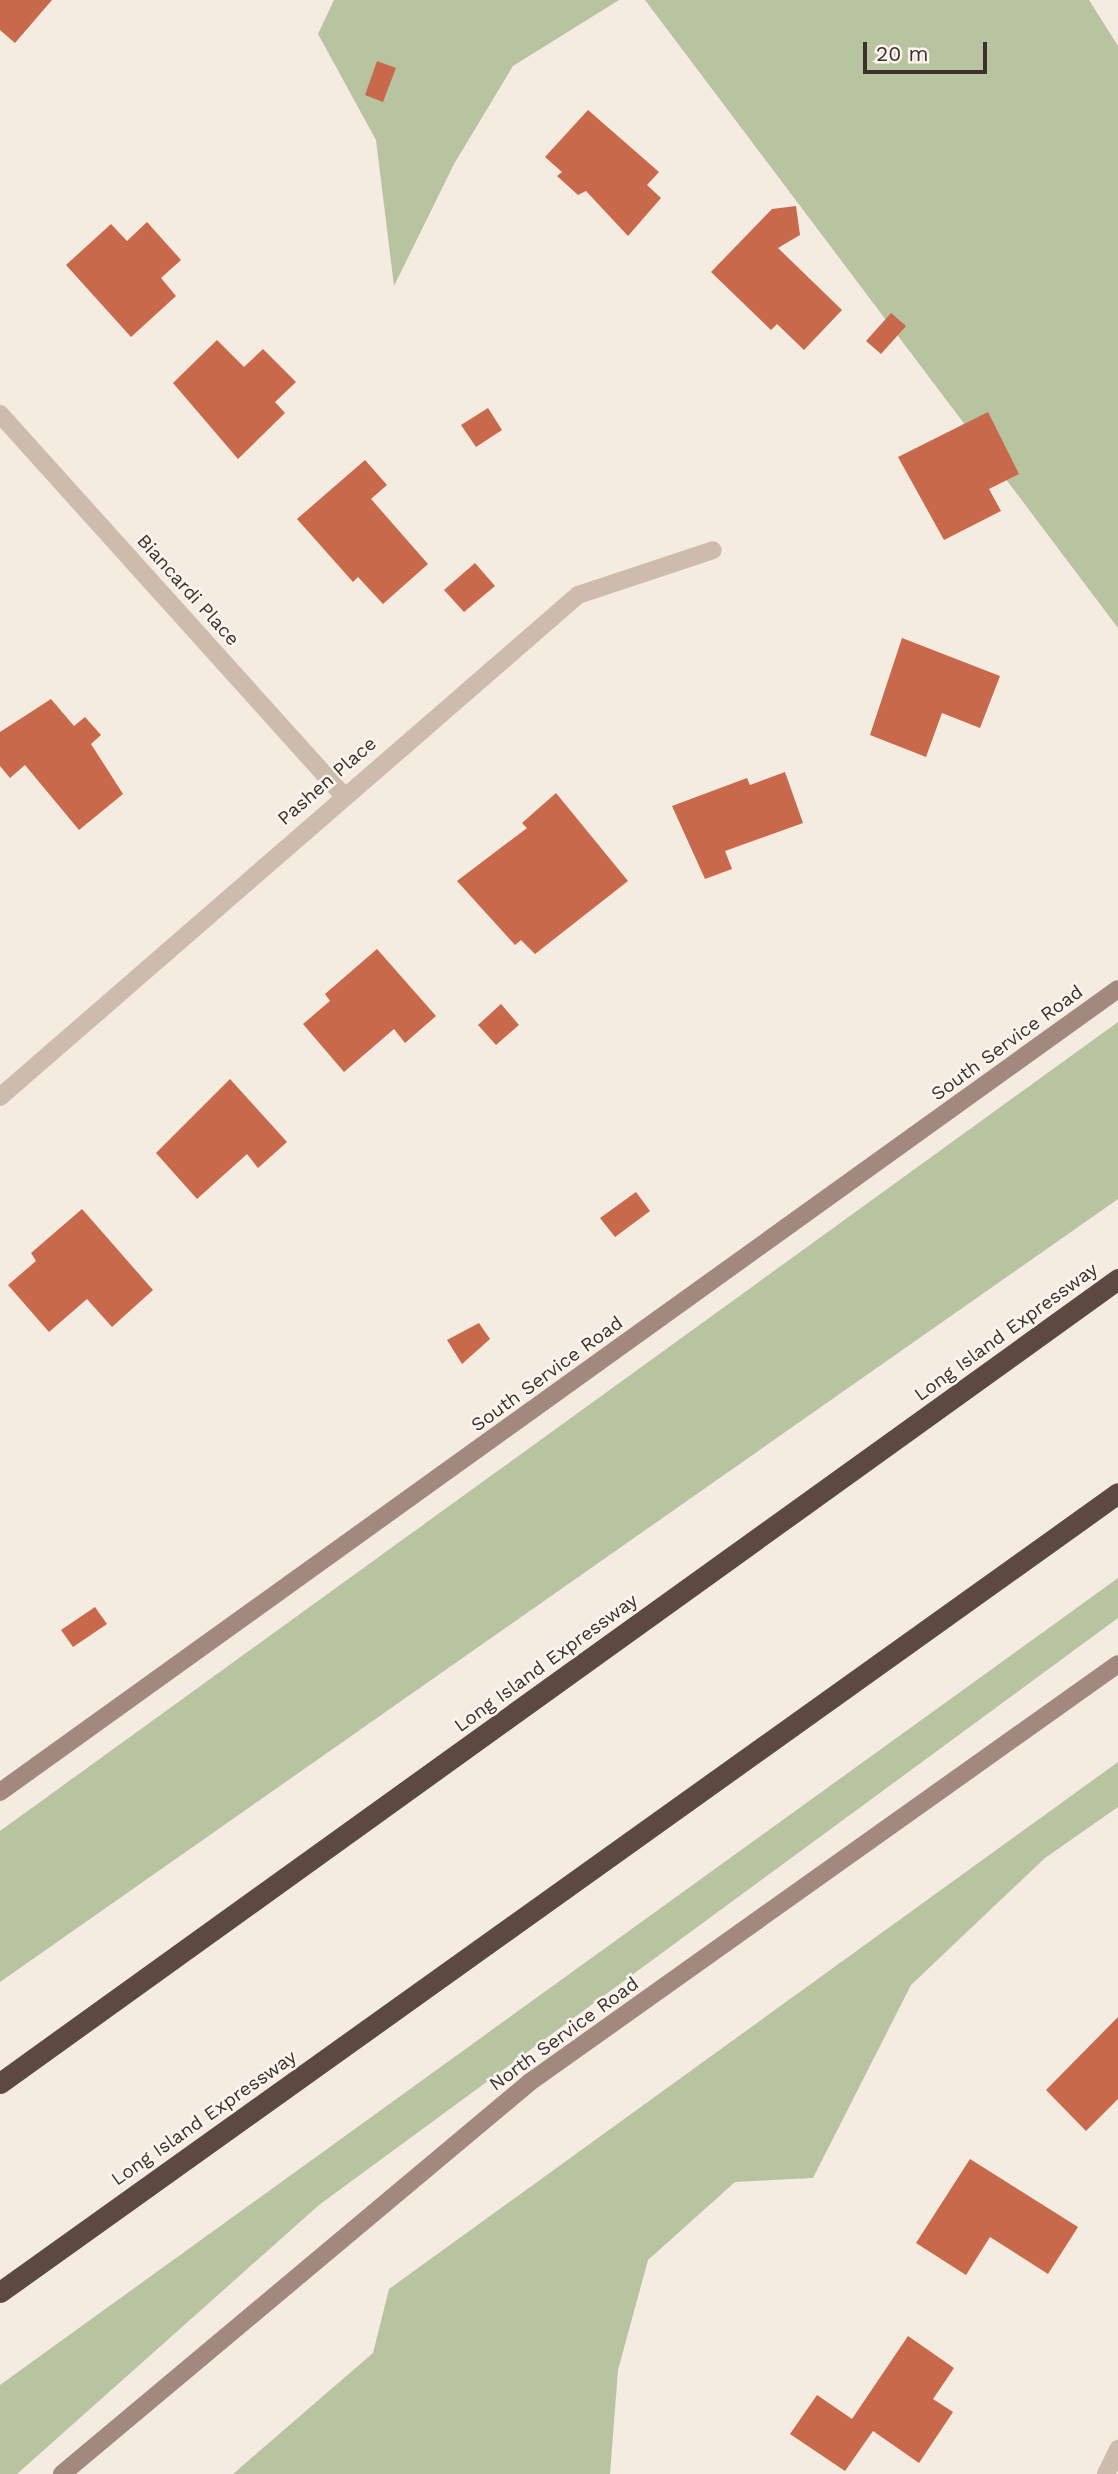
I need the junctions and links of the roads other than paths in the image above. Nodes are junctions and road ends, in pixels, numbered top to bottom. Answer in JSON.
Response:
{"nodes":[{"id":1,"x":0,"y":414,"type":"edge"},
{"id":2,"x":713,"y":550,"type":"dead end"},
{"id":3,"x":343,"y":795,"type":"junction"},
{"id":4,"x":1118,"y":989,"type":"edge"},
{"id":5,"x":0,"y":1097,"type":"edge"},
{"id":6,"x":1118,"y":1279,"type":"edge"},
{"id":7,"x":1118,"y":1493,"type":"edge"},
{"id":8,"x":1118,"y":1664,"type":"edge"},
{"id":9,"x":0,"y":1792,"type":"edge"},
{"id":10,"x":0,"y":2083,"type":"edge"},
{"id":11,"x":0,"y":2291,"type":"edge"},
{"id":12,"x":1118,"y":2449,"type":"edge"},
{"id":13,"x":62,"y":2474,"type":"edge"},
{"id":14,"x":1106,"y":2474,"type":"edge"}],
"edges":[{"from":1,"to":3,"type":"street","name":"Biancardi Place"},
{"from":2,"to":3,"type":"street","name":"Pashen Place"},
{"from":3,"to":5,"type":"street","name":"Pashen Place"},
{"from":4,"to":9,"type":"main road","name":"South Service Road"},
{"from":6,"to":10,"type":"highway","name":"Long Island Expressway"},
{"from":7,"to":11,"type":"highway","name":"Long Island Expressway"},
{"from":8,"to":13,"type":"main road","name":"North Service Road"},
{"from":12,"to":14,"type":"street"}]}
